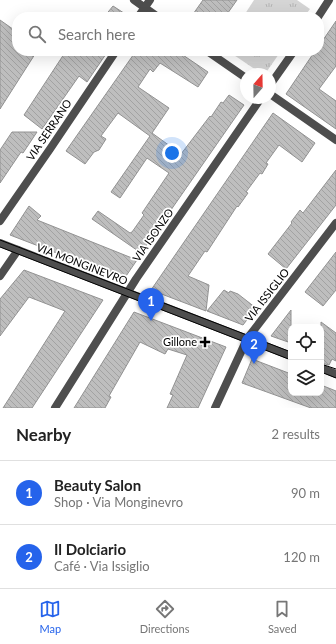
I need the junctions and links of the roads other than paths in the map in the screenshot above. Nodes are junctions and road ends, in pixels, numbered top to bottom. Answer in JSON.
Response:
{"nodes":[{"id":1,"x":134,"y":0,"type":"edge"},
{"id":2,"x":150,"y":0,"type":"edge"},
{"id":3,"x":330,"y":0,"type":"edge"},
{"id":4,"x":145,"y":7,"type":"junction"},
{"id":5,"x":142,"y":12,"type":"edge"},
{"id":6,"x":152,"y":12,"type":"edge"},
{"id":7,"x":322,"y":12,"type":"edge"},
{"id":8,"x":113,"y":56,"type":"edge"},
{"id":9,"x":214,"y":56,"type":"edge"},
{"id":10,"x":290,"y":56,"type":"edge"},
{"id":11,"x":240,"y":74,"type":"edge"},
{"id":12,"x":276,"y":77,"type":"edge"},
{"id":13,"x":276,"y":98,"type":"edge"},
{"id":14,"x":257,"y":104,"type":"edge"},
{"id":15,"x":336,"y":140,"type":"edge"},
{"id":16,"x":0,"y":221,"type":"edge"},
{"id":17,"x":336,"y":223,"type":"edge"},
{"id":18,"x":0,"y":244,"type":"edge"},
{"id":19,"x":18,"y":250,"type":"junction"},
{"id":20,"x":0,"y":276,"type":"edge"},
{"id":21,"x":127,"y":293,"type":"junction"},
{"id":22,"x":247,"y":339,"type":"junction"},
{"id":23,"x":288,"y":355,"type":"edge"},
{"id":24,"x":324,"y":369,"type":"edge"},
{"id":25,"x":336,"y":374,"type":"edge"},
{"id":26,"x":55,"y":408,"type":"edge"},
{"id":27,"x":215,"y":408,"type":"edge"}],
"edges":[{"from":1,"to":4,"type":"street"},
{"from":2,"to":4,"type":"street"},
{"from":3,"to":7,"type":"street"},
{"from":4,"to":5,"type":"street"},
{"from":4,"to":6,"type":"street"},
{"from":8,"to":16,"type":"street","name":"VIA SERRANO"},
{"from":9,"to":11,"type":"street"},
{"from":10,"to":12,"type":"street"},
{"from":13,"to":15,"type":"street"},
{"from":14,"to":21,"type":"street","name":"VIA ISONZO"},
{"from":17,"to":22,"type":"street","name":"VIA ISSIGLIO"},
{"from":18,"to":19,"type":"street","name":"VIA MONGINEVRO"},
{"from":19,"to":20,"type":"street"},
{"from":19,"to":21,"type":"street","name":"VIA MONGINEVRO"},
{"from":21,"to":22,"type":"street","name":"VIA MONGINEVRO"},
{"from":21,"to":26,"type":"street","name":"VIA ISONZO"},
{"from":22,"to":23,"type":"street","name":"VIA MONGINEVRO"},
{"from":22,"to":27,"type":"street","name":"VIA ISSIGLIO"},
{"from":24,"to":25,"type":"street"}]}
